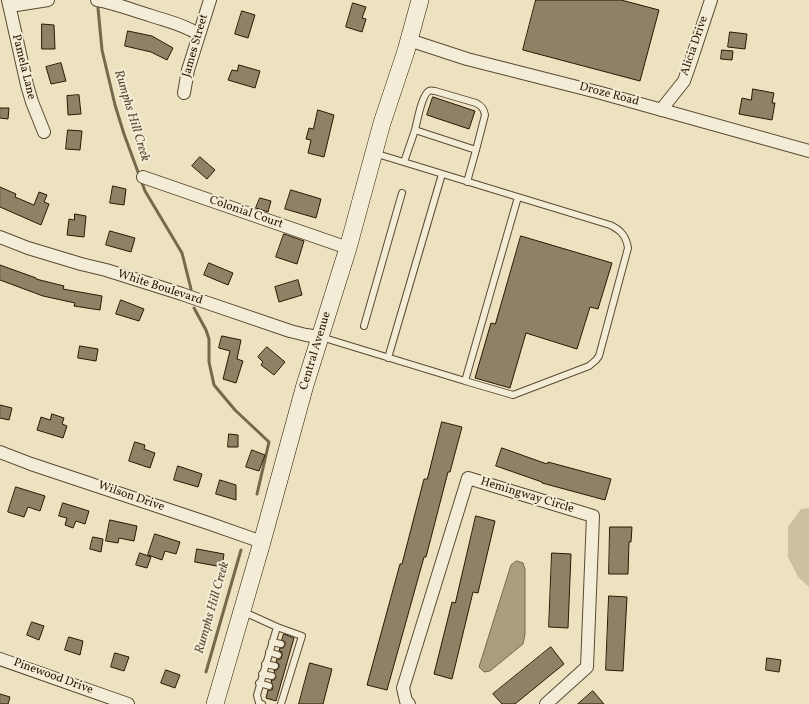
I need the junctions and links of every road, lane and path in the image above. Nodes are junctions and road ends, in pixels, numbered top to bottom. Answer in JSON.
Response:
{"nodes":[{"id":1,"x":48,"y":0,"type":"edge"},
{"id":2,"x":97,"y":0,"type":"edge"},
{"id":3,"x":210,"y":0,"type":"edge"},
{"id":4,"x":420,"y":0,"type":"edge"},
{"id":5,"x":711,"y":0,"type":"edge"},
{"id":6,"x":9,"y":3,"type":"edge"},
{"id":7,"x":198,"y":34,"type":"junction"},
{"id":8,"x":409,"y":40,"type":"junction"},
{"id":9,"x":184,"y":93,"type":"dead end"},
{"id":10,"x":661,"y":110,"type":"junction"},
{"id":11,"x":415,"y":130,"type":"junction"},
{"id":12,"x":44,"y":132,"type":"dead end"},
{"id":13,"x":476,"y":150,"type":"junction"},
{"id":14,"x":809,"y":151,"type":"edge"},
{"id":15,"x":374,"y":152,"type":"junction"},
{"id":16,"x":404,"y":162,"type":"junction"},
{"id":17,"x":442,"y":174,"type":"junction"},
{"id":18,"x":143,"y":177,"type":"dead end"},
{"id":19,"x":467,"y":182,"type":"junction"},
{"id":20,"x":402,"y":193,"type":"dead end"},
{"id":21,"x":518,"y":197,"type":"junction"},
{"id":22,"x":0,"y":237,"type":"edge"},
{"id":23,"x":348,"y":248,"type":"junction"},
{"id":24,"x":364,"y":326,"type":"dead end"},
{"id":25,"x":321,"y":338,"type":"junction"},
{"id":26,"x":388,"y":358,"type":"junction"},
{"id":27,"x":465,"y":381,"type":"junction"},
{"id":28,"x":0,"y":452,"type":"edge"},
{"id":29,"x":262,"y":542,"type":"junction"},
{"id":30,"x":242,"y":611,"type":"junction"},
{"id":31,"x":276,"y":627,"type":"junction"},
{"id":32,"x":272,"y":642,"type":"junction"},
{"id":33,"x":281,"y":644,"type":"dead end"},
{"id":34,"x":291,"y":647,"type":"dead end"},
{"id":35,"x":298,"y":650,"type":"junction"},
{"id":36,"x":269,"y":652,"type":"junction"},
{"id":37,"x":278,"y":655,"type":"dead end"},
{"id":38,"x":0,"y":658,"type":"edge"},
{"id":39,"x":288,"y":658,"type":"dead end"},
{"id":40,"x":295,"y":660,"type":"junction"},
{"id":41,"x":265,"y":664,"type":"junction"},
{"id":42,"x":275,"y":666,"type":"dead end"},
{"id":43,"x":262,"y":674,"type":"junction"},
{"id":44,"x":272,"y":676,"type":"dead end"},
{"id":45,"x":259,"y":684,"type":"junction"},
{"id":46,"x":269,"y":686,"type":"dead end"},
{"id":47,"x":128,"y":704,"type":"edge"},
{"id":48,"x":215,"y":704,"type":"edge"},
{"id":49,"x":262,"y":704,"type":"edge"},
{"id":50,"x":281,"y":704,"type":"edge"},
{"id":51,"x":409,"y":704,"type":"edge"},
{"id":52,"x":546,"y":704,"type":"edge"}],
"edges":[{"from":1,"to":6,"type":"street"},
{"from":2,"to":7,"type":"street"},
{"from":3,"to":7,"type":"street","name":"James Street"},
{"from":4,"to":8,"type":"street","name":"Central Avenue"},
{"from":5,"to":10,"type":"street","name":"Alicia Drive"},
{"from":6,"to":12,"type":"street","name":"Pamela Lane"},
{"from":7,"to":9,"type":"street","name":"James Street"},
{"from":8,"to":10,"type":"street","name":"Droze Road"},
{"from":8,"to":15,"type":"street","name":"Central Avenue"},
{"from":10,"to":14,"type":"street","name":"Droze Road"},
{"from":11,"to":13,"type":"lane"},
{"from":11,"to":13,"type":"lane"},
{"from":11,"to":16,"type":"lane"},
{"from":13,"to":19,"type":"lane"},
{"from":15,"to":16,"type":"lane"},
{"from":15,"to":23,"type":"street","name":"Central Avenue"},
{"from":16,"to":17,"type":"lane"},
{"from":17,"to":19,"type":"lane"},
{"from":17,"to":26,"type":"lane"},
{"from":18,"to":23,"type":"street","name":"Colonial Court"},
{"from":19,"to":21,"type":"lane"},
{"from":20,"to":24,"type":"lane"},
{"from":21,"to":27,"type":"lane"},
{"from":21,"to":27,"type":"lane"},
{"from":22,"to":25,"type":"street","name":"White Boulevard"},
{"from":23,"to":25,"type":"street","name":"Central Avenue"},
{"from":25,"to":26,"type":"lane"},
{"from":25,"to":29,"type":"street","name":"Central Avenue"},
{"from":26,"to":27,"type":"lane"},
{"from":28,"to":29,"type":"street","name":"Wilson Drive"},
{"from":29,"to":30,"type":"street","name":"Central Avenue"},
{"from":30,"to":31,"type":"lane"},
{"from":30,"to":48,"type":"street","name":"Central Avenue"},
{"from":31,"to":32,"type":"lane"},
{"from":31,"to":35,"type":"lane"},
{"from":32,"to":33,"type":"lane"},
{"from":32,"to":36,"type":"lane"},
{"from":34,"to":35,"type":"lane"},
{"from":35,"to":40,"type":"lane"},
{"from":36,"to":37,"type":"lane"},
{"from":36,"to":41,"type":"lane"},
{"from":38,"to":47,"type":"street","name":"Pinewood Drive"},
{"from":39,"to":40,"type":"lane"},
{"from":40,"to":50,"type":"lane"},
{"from":41,"to":42,"type":"lane"},
{"from":41,"to":43,"type":"lane"},
{"from":43,"to":44,"type":"lane"},
{"from":43,"to":45,"type":"lane"},
{"from":45,"to":46,"type":"lane"},
{"from":45,"to":49,"type":"lane"},
{"from":51,"to":52,"type":"street","name":"Hemingway Circle"}]}
